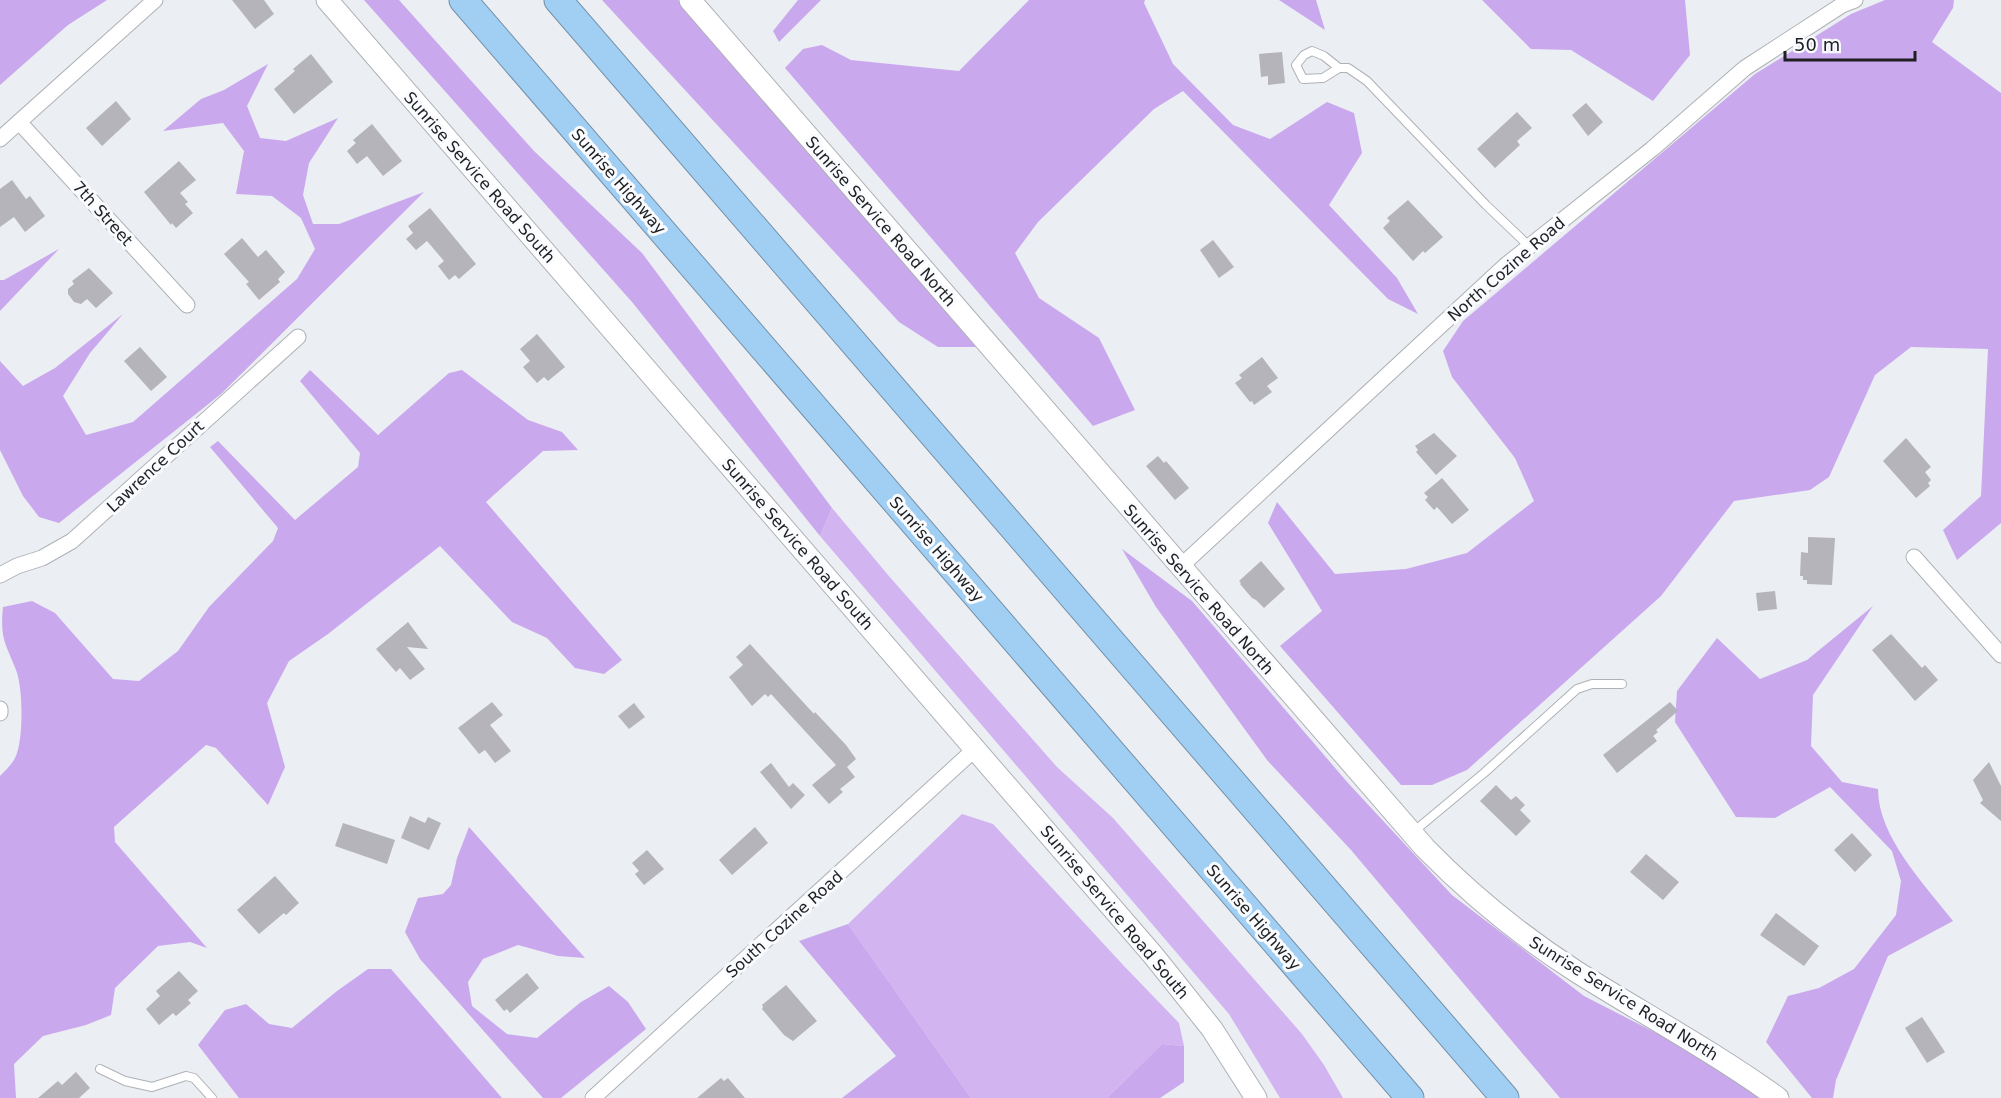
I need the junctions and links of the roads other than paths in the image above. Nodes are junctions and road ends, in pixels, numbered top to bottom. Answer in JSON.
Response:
{"nodes":[{"id":1,"x":155,"y":0,"type":"edge"},
{"id":2,"x":327,"y":0,"type":"edge"},
{"id":3,"x":463,"y":0,"type":"edge"},
{"id":4,"x":558,"y":0,"type":"edge"},
{"id":5,"x":690,"y":0,"type":"edge"},
{"id":6,"x":1855,"y":0,"type":"edge"},
{"id":7,"x":1338,"y":68,"type":"junction"},
{"id":8,"x":20,"y":122,"type":"junction"},
{"id":9,"x":0,"y":139,"type":"edge"},
{"id":10,"x":1528,"y":246,"type":"junction"},
{"id":11,"x":187,"y":305,"type":"dead end"},
{"id":12,"x":298,"y":338,"type":"dead end"},
{"id":13,"x":1914,"y":557,"type":"dead end"},
{"id":14,"x":1180,"y":567,"type":"junction"},
{"id":15,"x":0,"y":575,"type":"edge"},
{"id":16,"x":2001,"y":655,"type":"edge"},
{"id":17,"x":1622,"y":684,"type":"dead end"},
{"id":18,"x":975,"y":749,"type":"junction"},
{"id":19,"x":1411,"y":834,"type":"junction"},
{"id":20,"x":100,"y":1069,"type":"dead end"},
{"id":21,"x":212,"y":1098,"type":"edge"},
{"id":22,"x":593,"y":1098,"type":"edge"},
{"id":23,"x":1256,"y":1098,"type":"edge"},
{"id":24,"x":1410,"y":1098,"type":"edge"},
{"id":25,"x":1505,"y":1098,"type":"edge"},
{"id":26,"x":1778,"y":1098,"type":"edge"}],
"edges":[{"from":1,"to":8,"type":"street"},
{"from":2,"to":18,"type":"street","name":"Sunrise Service Road South"},
{"from":3,"to":24,"type":"highway","name":"Sunrise Highway"},
{"from":4,"to":25,"type":"highway"},
{"from":5,"to":14,"type":"street","name":"Sunrise Service Road North"},
{"from":6,"to":10,"type":"street","name":"North Cozine Road"},
{"from":7,"to":7,"type":"lane"},
{"from":7,"to":10,"type":"lane"},
{"from":8,"to":9,"type":"street"},
{"from":8,"to":11,"type":"street","name":"7th Street"},
{"from":10,"to":14,"type":"street","name":"North Cozine Road"},
{"from":12,"to":15,"type":"street","name":"Lawrence Court"},
{"from":13,"to":16,"type":"street"},
{"from":14,"to":19,"type":"street","name":"Sunrise Service Road North"},
{"from":17,"to":19,"type":"lane"},
{"from":18,"to":22,"type":"street","name":"South Cozine Road"},
{"from":18,"to":23,"type":"street","name":"Sunrise Service Road South"},
{"from":19,"to":26,"type":"street","name":"Sunrise Service Road North"},
{"from":20,"to":21,"type":"lane"}]}
